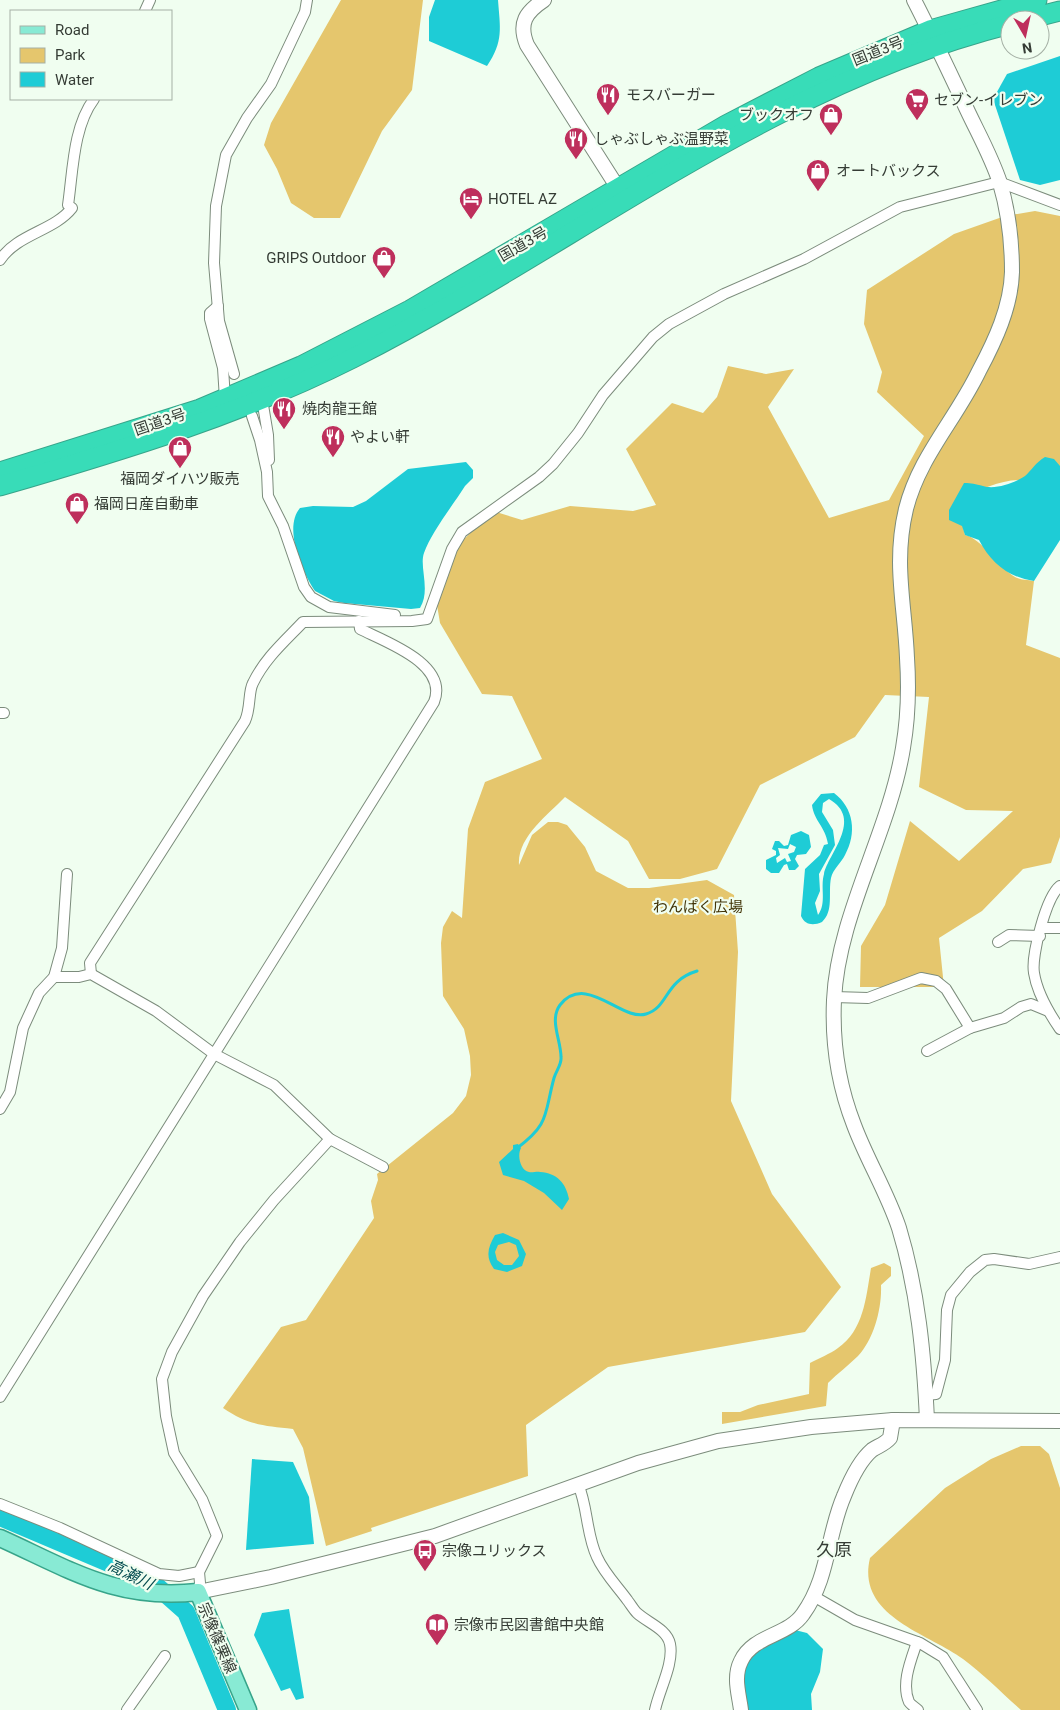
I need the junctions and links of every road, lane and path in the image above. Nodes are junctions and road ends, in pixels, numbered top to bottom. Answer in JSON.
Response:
{"nodes":[{"id":1,"x":307,"y":0,"type":"edge"},
{"id":2,"x":544,"y":0,"type":"edge"},
{"id":3,"x":914,"y":0,"type":"edge"},
{"id":4,"x":1038,"y":0,"type":"edge"},
{"id":5,"x":1000,"y":26,"type":"edge"},
{"id":6,"x":934,"y":38,"type":"junction"},
{"id":7,"x":94,"y":100,"type":"edge"},
{"id":8,"x":999,"y":182,"type":"junction"},
{"id":9,"x":618,"y":188,"type":"junction"},
{"id":10,"x":1060,"y":205,"type":"edge"},
{"id":11,"x":0,"y":260,"type":"edge"},
{"id":12,"x":218,"y":306,"type":"junction"},
{"id":13,"x":234,"y":374,"type":"dead end"},
{"id":14,"x":225,"y":399,"type":"junction"},
{"id":15,"x":262,"y":400,"type":"junction"},
{"id":16,"x":252,"y":416,"type":"dead end"},
{"id":17,"x":0,"y":472,"type":"edge"},
{"id":18,"x":267,"y":472,"type":"junction"},
{"id":19,"x":0,"y":486,"type":"edge"},
{"id":20,"x":360,"y":621,"type":"junction"},
{"id":21,"x":412,"y":621,"type":"junction"},
{"id":22,"x":67,"y":874,"type":"dead end"},
{"id":23,"x":1060,"y":886,"type":"edge"},
{"id":24,"x":1060,"y":928,"type":"edge"},
{"id":25,"x":1041,"y":932,"type":"junction"},
{"id":26,"x":998,"y":942,"type":"dead end"},
{"id":27,"x":91,"y":974,"type":"junction"},
{"id":28,"x":54,"y":977,"type":"junction"},
{"id":29,"x":834,"y":998,"type":"junction"},
{"id":30,"x":1048,"y":1011,"type":"junction"},
{"id":31,"x":970,"y":1028,"type":"junction"},
{"id":32,"x":1060,"y":1029,"type":"edge"},
{"id":33,"x":927,"y":1051,"type":"dead end"},
{"id":34,"x":214,"y":1054,"type":"junction"},
{"id":35,"x":0,"y":1109,"type":"edge"},
{"id":36,"x":330,"y":1139,"type":"junction"},
{"id":37,"x":383,"y":1167,"type":"dead end"},
{"id":38,"x":1060,"y":1256,"type":"edge"},
{"id":39,"x":926,"y":1395,"type":"junction"},
{"id":40,"x":0,"y":1397,"type":"edge"},
{"id":41,"x":893,"y":1420,"type":"junction"},
{"id":42,"x":927,"y":1420,"type":"junction"},
{"id":43,"x":1060,"y":1421,"type":"edge"},
{"id":44,"x":578,"y":1484,"type":"junction"},
{"id":45,"x":0,"y":1504,"type":"edge"},
{"id":46,"x":0,"y":1538,"type":"edge"},
{"id":47,"x":199,"y":1572,"type":"junction"},
{"id":48,"x":198,"y":1592,"type":"junction"},
{"id":49,"x":815,"y":1597,"type":"junction"},
{"id":50,"x":916,"y":1642,"type":"junction"},
{"id":51,"x":165,"y":1656,"type":"dead end"},
{"id":52,"x":127,"y":1710,"type":"edge"},
{"id":53,"x":248,"y":1710,"type":"edge"},
{"id":54,"x":655,"y":1710,"type":"edge"},
{"id":55,"x":742,"y":1710,"type":"edge"},
{"id":56,"x":918,"y":1710,"type":"edge"},
{"id":57,"x":976,"y":1710,"type":"edge"}],
"edges":[{"from":1,"to":12,"type":"street"},
{"from":2,"to":9,"type":"street"},
{"from":3,"to":6,"type":"street"},
{"from":4,"to":6,"type":"highway","name":"国道3号"},
{"from":5,"to":6,"type":"highway","name":"国道3号"},
{"from":6,"to":8,"type":"street"},
{"from":6,"to":9,"type":"highway","name":"国道3号"},
{"from":6,"to":15,"type":"highway","name":"国道3号"},
{"from":7,"to":11,"type":"street"},
{"from":8,"to":10,"type":"street"},
{"from":8,"to":21,"type":"street"},
{"from":8,"to":29,"type":"street"},
{"from":9,"to":14,"type":"highway","name":"国道3号"},
{"from":12,"to":13,"type":"street"},
{"from":12,"to":14,"type":"street"},
{"from":14,"to":17,"type":"highway","name":"国道3号"},
{"from":15,"to":18,"type":"street"},
{"from":15,"to":19,"type":"highway","name":"国道3号"},
{"from":16,"to":18,"type":"street"},
{"from":18,"to":21,"type":"street"},
{"from":20,"to":21,"type":"street"},
{"from":20,"to":27,"type":"street"},
{"from":20,"to":34,"type":"street"},
{"from":22,"to":28,"type":"street"},
{"from":23,"to":25,"type":"street"},
{"from":24,"to":25,"type":"street"},
{"from":25,"to":26,"type":"street"},
{"from":25,"to":30,"type":"street"},
{"from":27,"to":28,"type":"street"},
{"from":27,"to":34,"type":"street"},
{"from":28,"to":35,"type":"street"},
{"from":29,"to":31,"type":"street"},
{"from":29,"to":39,"type":"street"},
{"from":30,"to":31,"type":"street"},
{"from":30,"to":32,"type":"street"},
{"from":31,"to":33,"type":"street"},
{"from":34,"to":36,"type":"street"},
{"from":34,"to":40,"type":"street"},
{"from":36,"to":37,"type":"street"},
{"from":36,"to":47,"type":"street"},
{"from":38,"to":39,"type":"street"},
{"from":39,"to":42,"type":"street"},
{"from":41,"to":42,"type":"street"},
{"from":41,"to":44,"type":"street"},
{"from":41,"to":49,"type":"street"},
{"from":42,"to":43,"type":"street"},
{"from":44,"to":48,"type":"street"},
{"from":44,"to":54,"type":"street"},
{"from":45,"to":47,"type":"street"},
{"from":46,"to":48,"type":"main road","name":"宗像篠栗線"},
{"from":47,"to":48,"type":"street"},
{"from":48,"to":53,"type":"main road","name":"宗像篠栗線"},
{"from":49,"to":50,"type":"street"},
{"from":49,"to":55,"type":"street"},
{"from":50,"to":56,"type":"street"},
{"from":50,"to":57,"type":"street"},
{"from":51,"to":52,"type":"street"}]}
